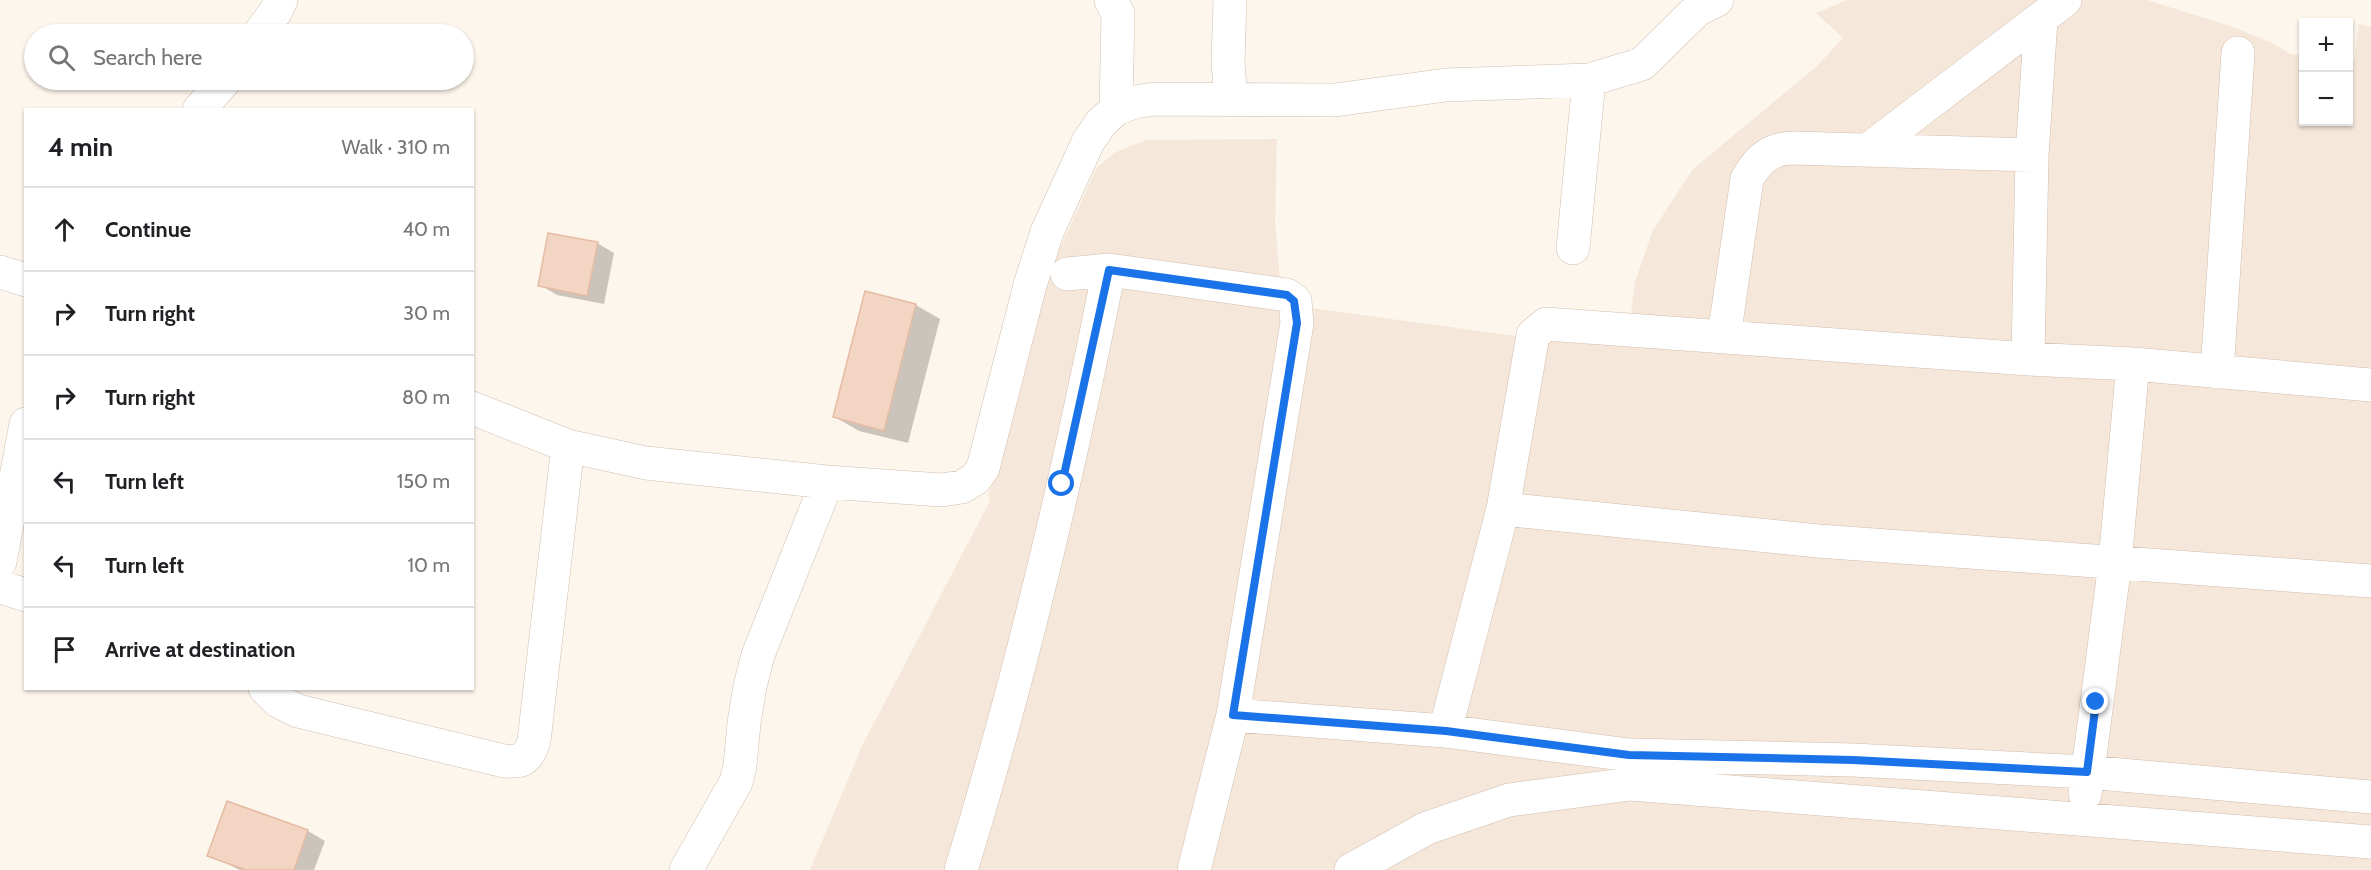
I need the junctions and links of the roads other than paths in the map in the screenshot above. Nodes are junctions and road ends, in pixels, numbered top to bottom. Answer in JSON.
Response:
{"nodes":[{"id":1,"x":281,"y":0,"type":"edge"},
{"id":2,"x":1112,"y":0,"type":"edge"},
{"id":3,"x":1230,"y":0,"type":"edge"},
{"id":4,"x":1717,"y":0,"type":"edge"},
{"id":5,"x":2053,"y":10,"type":"edge"},
{"id":6,"x":266,"y":24,"type":"edge"},
{"id":7,"x":2238,"y":53,"type":"dead end"},
{"id":8,"x":1588,"y":80,"type":"junction"},
{"id":9,"x":216,"y":90,"type":"edge"},
{"id":10,"x":1231,"y":99,"type":"junction"},
{"id":11,"x":201,"y":108,"type":"edge"},
{"id":12,"x":1116,"y":109,"type":"junction"},
{"id":13,"x":1869,"y":149,"type":"junction"},
{"id":14,"x":2032,"y":156,"type":"junction"},
{"id":15,"x":1573,"y":248,"type":"dead end"},
{"id":16,"x":1109,"y":270,"type":"junction"},
{"id":17,"x":0,"y":272,"type":"edge"},
{"id":18,"x":1067,"y":274,"type":"dead end"},
{"id":19,"x":24,"y":279,"type":"edge"},
{"id":20,"x":1724,"y":337,"type":"junction"},
{"id":21,"x":2028,"y":358,"type":"junction"},
{"id":22,"x":2133,"y":364,"type":"junction"},
{"id":23,"x":2217,"y":372,"type":"junction"},
{"id":24,"x":2371,"y":385,"type":"edge"},
{"id":25,"x":474,"y":409,"type":"edge"},
{"id":26,"x":24,"y":435,"type":"edge"},
{"id":27,"x":568,"y":446,"type":"junction"},
{"id":28,"x":827,"y":482,"type":"junction"},
{"id":29,"x":1503,"y":509,"type":"junction"},
{"id":30,"x":0,"y":562,"type":"edge"},
{"id":31,"x":2115,"y":563,"type":"junction"},
{"id":32,"x":2371,"y":582,"type":"edge"},
{"id":33,"x":0,"y":587,"type":"edge"},
{"id":34,"x":24,"y":594,"type":"edge"},
{"id":35,"x":267,"y":690,"type":"edge"},
{"id":36,"x":1233,"y":715,"type":"junction"},
{"id":37,"x":1446,"y":731,"type":"junction"},
{"id":38,"x":1630,"y":770,"type":"junction"},
{"id":39,"x":2087,"y":772,"type":"junction"},
{"id":40,"x":2371,"y":797,"type":"edge"},
{"id":41,"x":2083,"y":819,"type":"junction"},
{"id":42,"x":2371,"y":842,"type":"edge"},
{"id":43,"x":687,"y":870,"type":"edge"},
{"id":44,"x":961,"y":870,"type":"edge"},
{"id":45,"x":1194,"y":870,"type":"edge"},
{"id":46,"x":1351,"y":870,"type":"edge"}],
"edges":[{"from":1,"to":6,"type":"street"},
{"from":2,"to":12,"type":"street"},
{"from":3,"to":10,"type":"street"},
{"from":4,"to":8,"type":"street"},
{"from":5,"to":13,"type":"street"},
{"from":5,"to":14,"type":"street"},
{"from":7,"to":23,"type":"street"},
{"from":8,"to":10,"type":"street"},
{"from":8,"to":15,"type":"street"},
{"from":9,"to":11,"type":"street"},
{"from":10,"to":12,"type":"street"},
{"from":12,"to":28,"type":"street"},
{"from":13,"to":14,"type":"street"},
{"from":13,"to":20,"type":"street"},
{"from":14,"to":21,"type":"street"},
{"from":16,"to":18,"type":"street"},
{"from":16,"to":36,"type":"street"},
{"from":16,"to":44,"type":"street"},
{"from":17,"to":19,"type":"street"},
{"from":20,"to":21,"type":"street"},
{"from":20,"to":29,"type":"street"},
{"from":21,"to":22,"type":"street"},
{"from":22,"to":23,"type":"street"},
{"from":22,"to":31,"type":"street"},
{"from":23,"to":24,"type":"street"},
{"from":25,"to":27,"type":"street"},
{"from":26,"to":30,"type":"street"},
{"from":27,"to":28,"type":"street"},
{"from":27,"to":35,"type":"street"},
{"from":28,"to":43,"type":"street"},
{"from":29,"to":31,"type":"street"},
{"from":29,"to":37,"type":"street"},
{"from":31,"to":32,"type":"street"},
{"from":31,"to":39,"type":"street"},
{"from":33,"to":34,"type":"street"},
{"from":36,"to":37,"type":"street"},
{"from":36,"to":45,"type":"street"},
{"from":37,"to":38,"type":"street"},
{"from":38,"to":39,"type":"street"},
{"from":38,"to":41,"type":"street"},
{"from":38,"to":46,"type":"street"},
{"from":39,"to":40,"type":"street"},
{"from":39,"to":41,"type":"street"},
{"from":41,"to":42,"type":"street"}]}
